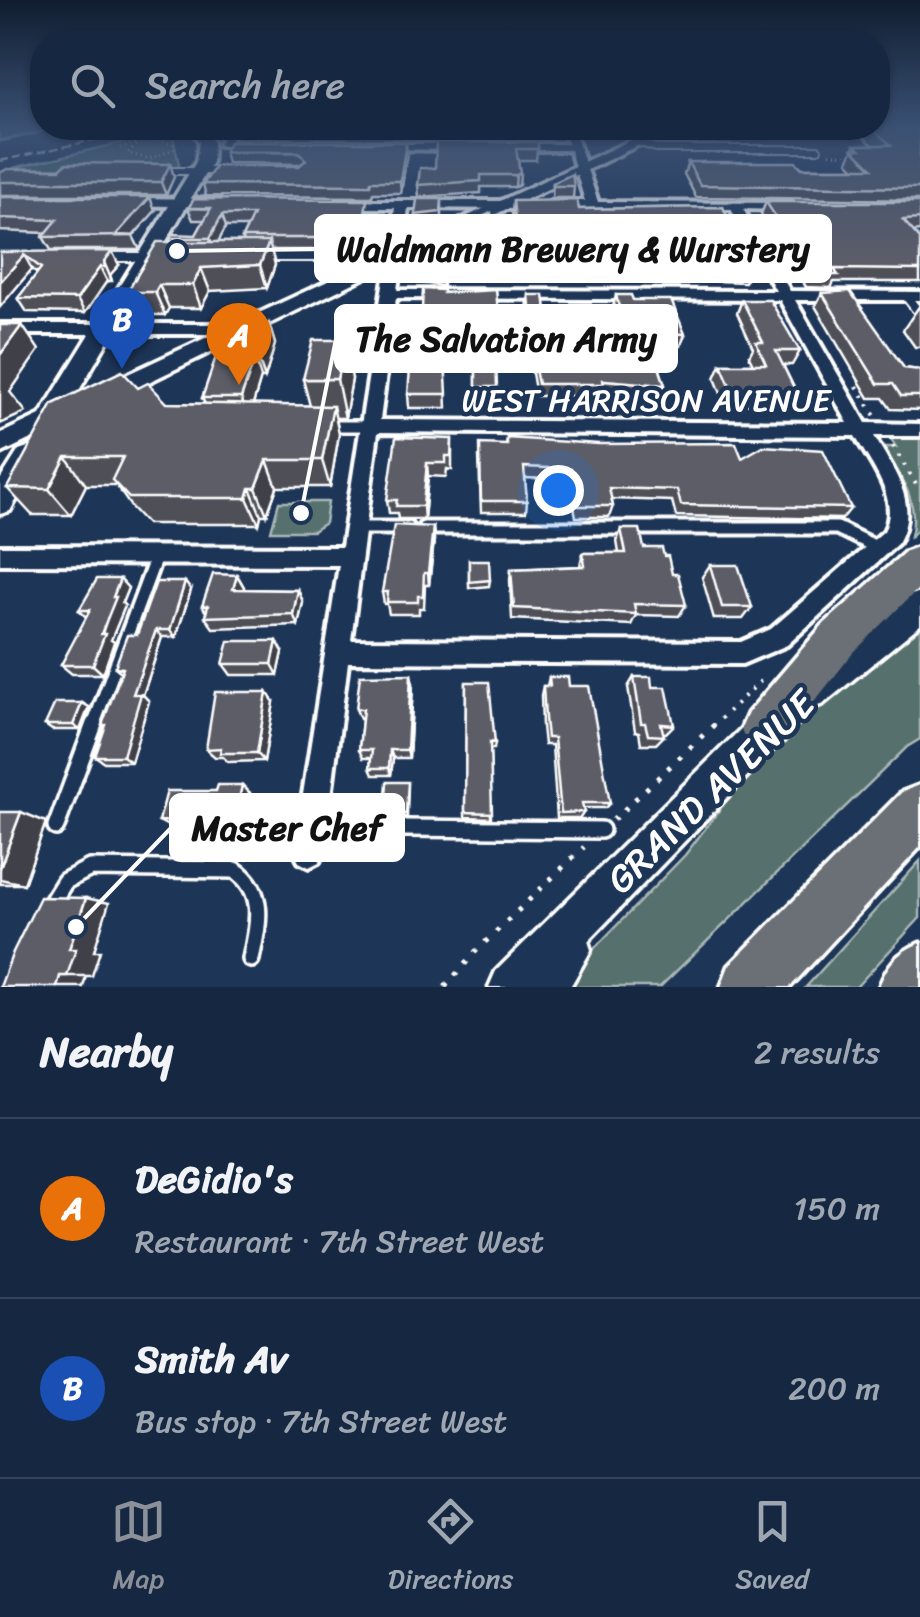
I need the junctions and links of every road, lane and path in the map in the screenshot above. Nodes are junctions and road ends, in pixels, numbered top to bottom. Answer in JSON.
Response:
{"nodes":[{"id":1,"x":185,"y":173,"type":"edge"},
{"id":2,"x":573,"y":173,"type":"edge"},
{"id":3,"x":581,"y":173,"type":"edge"},
{"id":4,"x":110,"y":202,"type":"edge"},
{"id":5,"x":183,"y":202,"type":"junction"},
{"id":6,"x":241,"y":203,"type":"edge"},
{"id":7,"x":332,"y":204,"type":"edge"},
{"id":8,"x":402,"y":204,"type":"junction"},
{"id":9,"x":505,"y":205,"type":"junction"},
{"id":10,"x":592,"y":206,"type":"junction"},
{"id":11,"x":734,"y":206,"type":"junction"},
{"id":12,"x":806,"y":206,"type":"edge"},
{"id":13,"x":395,"y":256,"type":"junction"},
{"id":14,"x":96,"y":257,"type":"edge"},
{"id":15,"x":159,"y":257,"type":"junction"},
{"id":16,"x":259,"y":257,"type":"edge"},
{"id":17,"x":370,"y":268,"type":"junction"},
{"id":18,"x":388,"y":294,"type":"junction"},
{"id":19,"x":785,"y":296,"type":"junction"},
{"id":20,"x":913,"y":296,"type":"edge"},
{"id":21,"x":920,"y":314,"type":"edge"},
{"id":22,"x":0,"y":329,"type":"edge"},
{"id":23,"x":107,"y":329,"type":"junction"},
{"id":24,"x":240,"y":329,"type":"junction"},
{"id":25,"x":48,"y":422,"type":"junction"},
{"id":26,"x":312,"y":426,"type":"edge"},
{"id":27,"x":371,"y":426,"type":"junction"},
{"id":28,"x":872,"y":430,"type":"junction"},
{"id":29,"x":920,"y":430,"type":"edge"},
{"id":30,"x":0,"y":445,"type":"edge"},
{"id":31,"x":920,"y":491,"type":"edge"},
{"id":32,"x":0,"y":502,"type":"edge"},
{"id":33,"x":356,"y":528,"type":"junction"},
{"id":34,"x":878,"y":548,"type":"junction"},
{"id":35,"x":0,"y":556,"type":"edge"},
{"id":36,"x":352,"y":556,"type":"junction"},
{"id":37,"x":156,"y":557,"type":"junction"},
{"id":38,"x":920,"y":562,"type":"edge"},
{"id":39,"x":920,"y":606,"type":"edge"},
{"id":40,"x":338,"y":651,"type":"junction"},
{"id":41,"x":779,"y":663,"type":"dead end"},
{"id":42,"x":764,"y":729,"type":"junction"},
{"id":43,"x":920,"y":810,"type":"edge"},
{"id":44,"x":56,"y":827,"type":"dead end"},
{"id":45,"x":312,"y":827,"type":"junction"},
{"id":46,"x":273,"y":830,"type":"dead end"},
{"id":47,"x":601,"y":830,"type":"junction"},
{"id":48,"x":309,"y":852,"type":"dead end"},
{"id":49,"x":235,"y":870,"type":"junction"},
{"id":50,"x":624,"y":876,"type":"junction"},
{"id":51,"x":43,"y":922,"type":"edge"},
{"id":52,"x":251,"y":959,"type":"dead end"},
{"id":53,"x":920,"y":972,"type":"edge"},
{"id":54,"x":445,"y":987,"type":"edge"},
{"id":55,"x":512,"y":987,"type":"edge"},
{"id":56,"x":542,"y":987,"type":"edge"},
{"id":57,"x":750,"y":987,"type":"edge"},
{"id":58,"x":908,"y":987,"type":"edge"}],
"edges":[{"from":1,"to":5,"type":"main road"},
{"from":2,"to":9,"type":"main road"},
{"from":3,"to":10,"type":"street"},
{"from":4,"to":5,"type":"street"},
{"from":5,"to":6,"type":"street"},
{"from":5,"to":15,"type":"main road"},
{"from":7,"to":8,"type":"street"},
{"from":8,"to":9,"type":"street"},
{"from":8,"to":13,"type":"street"},
{"from":9,"to":10,"type":"street"},
{"from":9,"to":13,"type":"main road"},
{"from":10,"to":11,"type":"street"},
{"from":11,"to":12,"type":"street"},
{"from":11,"to":19,"type":"street"},
{"from":13,"to":17,"type":"main road"},
{"from":13,"to":18,"type":"street"},
{"from":14,"to":15,"type":"lane"},
{"from":15,"to":23,"type":"main road"},
{"from":16,"to":17,"type":"lane"},
{"from":17,"to":24,"type":"main road"},
{"from":18,"to":19,"type":"street"},
{"from":18,"to":27,"type":"street"},
{"from":19,"to":20,"type":"street"},
{"from":19,"to":28,"type":"street"},
{"from":20,"to":21,"type":"lane"},
{"from":22,"to":23,"type":"street"},
{"from":23,"to":24,"type":"street"},
{"from":23,"to":25,"type":"main road"},
{"from":24,"to":25,"type":"main road"},
{"from":25,"to":30,"type":"main road"},
{"from":25,"to":32,"type":"main road"},
{"from":26,"to":27,"type":"lane"},
{"from":27,"to":28,"type":"street","name":"WEST HARRISON AVENUE"},
{"from":27,"to":33,"type":"street"},
{"from":28,"to":29,"type":"street","name":"WEST HARRISON AVENUE"},
{"from":28,"to":31,"type":"path"},
{"from":28,"to":34,"type":"street"},
{"from":33,"to":34,"type":"lane"},
{"from":33,"to":36,"type":"street"},
{"from":34,"to":40,"type":"street"},
{"from":35,"to":37,"type":"street"},
{"from":36,"to":37,"type":"street"},
{"from":36,"to":40,"type":"street"},
{"from":37,"to":44,"type":"lane"},
{"from":38,"to":42,"type":"highway"},
{"from":39,"to":42,"type":"main road","name":"GRAND AVENUE"},
{"from":40,"to":45,"type":"street"},
{"from":41,"to":47,"type":"path"},
{"from":42,"to":50,"type":"main road","name":"GRAND AVENUE"},
{"from":43,"to":57,"type":"highway"},
{"from":45,"to":47,"type":"lane"},
{"from":45,"to":48,"type":"street"},
{"from":46,"to":49,"type":"path"},
{"from":47,"to":54,"type":"path"},
{"from":49,"to":51,"type":"lane"},
{"from":49,"to":52,"type":"lane"},
{"from":50,"to":55,"type":"main road","name":"GRAND AVENUE"},
{"from":50,"to":56,"type":"main road"},
{"from":53,"to":58,"type":"highway"}]}
